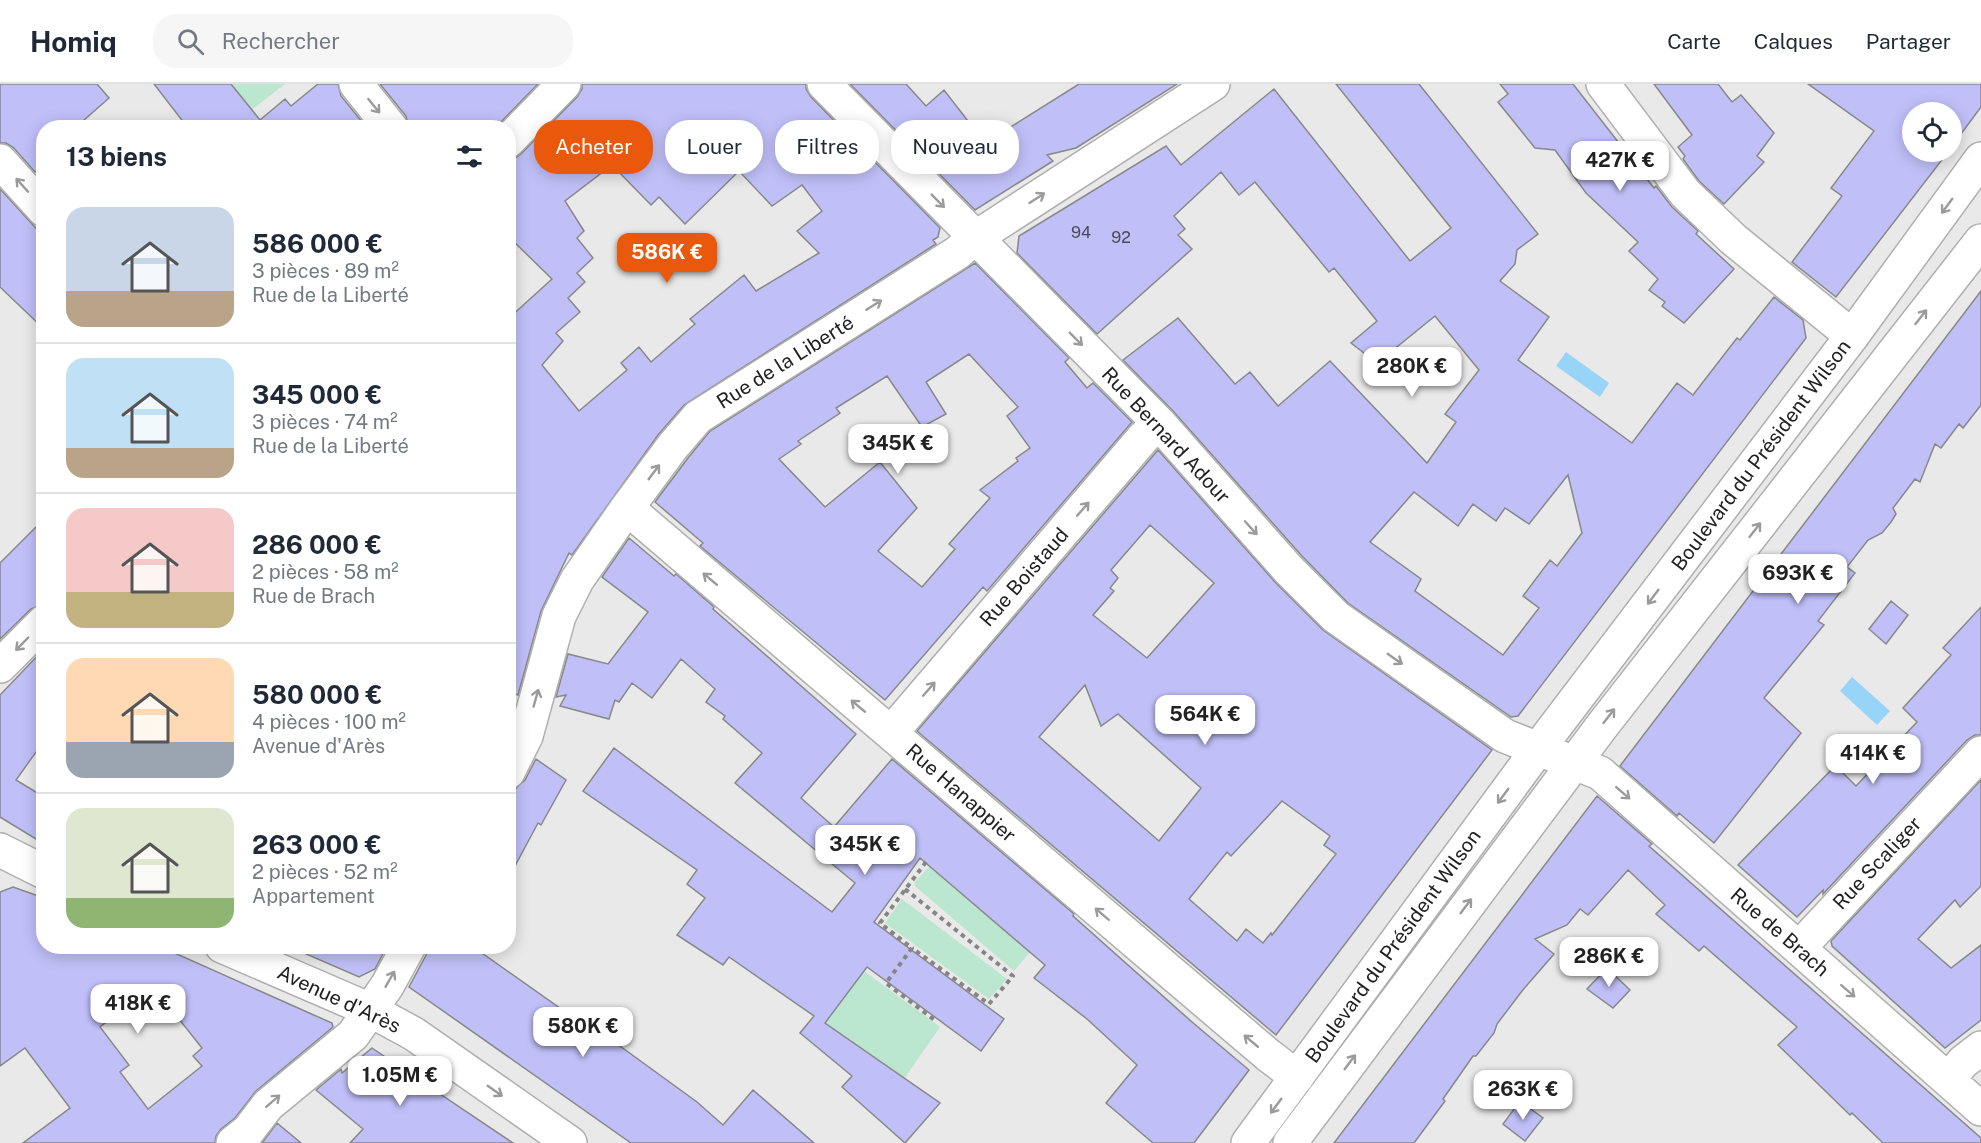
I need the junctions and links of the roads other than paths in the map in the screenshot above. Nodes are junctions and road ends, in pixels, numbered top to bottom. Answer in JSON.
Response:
{"nodes":[{"id":1,"x":356,"y":84,"type":"edge"},
{"id":2,"x":564,"y":84,"type":"edge"},
{"id":3,"x":824,"y":84,"type":"edge"},
{"id":4,"x":1213,"y":84,"type":"edge"},
{"id":5,"x":1603,"y":84,"type":"edge"},
{"id":6,"x":385,"y":120,"type":"edge"},
{"id":7,"x":516,"y":133,"type":"edge"},
{"id":8,"x":1981,"y":159,"type":"edge"},
{"id":9,"x":0,"y":161,"type":"edge"},
{"id":10,"x":36,"y":201,"type":"edge"},
{"id":11,"x":975,"y":238,"type":"junction"},
{"id":12,"x":1981,"y":241,"type":"edge"},
{"id":13,"x":1852,"y":336,"type":"junction"},
{"id":14,"x":1159,"y":423,"type":"junction"},
{"id":15,"x":627,"y":508,"type":"junction"},
{"id":16,"x":36,"y":630,"type":"edge"},
{"id":17,"x":0,"y":666,"type":"edge"},
{"id":18,"x":517,"y":731,"type":"edge"},
{"id":19,"x":891,"y":733,"type":"junction"},
{"id":20,"x":1538,"y":749,"type":"junction"},
{"id":21,"x":1981,"y":753,"type":"edge"},
{"id":22,"x":1574,"y":763,"type":"junction"},
{"id":23,"x":2,"y":857,"type":"edge"},
{"id":24,"x":36,"y":869,"type":"edge"},
{"id":25,"x":1799,"y":948,"type":"junction"},
{"id":26,"x":240,"y":954,"type":"edge"},
{"id":27,"x":404,"y":954,"type":"edge"},
{"id":28,"x":370,"y":1010,"type":"junction"},
{"id":29,"x":1981,"y":1048,"type":"edge"},
{"id":30,"x":1297,"y":1077,"type":"junction"},
{"id":31,"x":1948,"y":1080,"type":"junction"},
{"id":32,"x":1981,"y":1109,"type":"edge"},
{"id":33,"x":233,"y":1143,"type":"edge"},
{"id":34,"x":570,"y":1143,"type":"edge"},
{"id":35,"x":1248,"y":1143,"type":"edge"},
{"id":36,"x":1290,"y":1143,"type":"edge"}],
"edges":[{"from":1,"to":6,"type":"street","one_way":true},
{"from":2,"to":7,"type":"street"},
{"from":3,"to":11,"type":"street","name":"Rue Bernard Adour","one_way":true},
{"from":11,"to":4,"type":"street","name":"Rue de la Liberté","one_way":true},
{"from":5,"to":13,"type":"street"},
{"from":8,"to":13,"type":"street","name":"Boulevard du Président Wilson","one_way":true},
{"from":10,"to":9,"type":"street","one_way":true},
{"from":11,"to":14,"type":"street","name":"Rue Bernard Adour","one_way":true},
{"from":15,"to":11,"type":"street","name":"Rue de la Liberté","one_way":true},
{"from":22,"to":12,"type":"street","name":"Boulevard du Président Wilson","one_way":true},
{"from":13,"to":20,"type":"street","name":"Boulevard du Président Wilson","one_way":true},
{"from":19,"to":14,"type":"street","name":"Rue Boistaud","one_way":true},
{"from":14,"to":20,"type":"street","name":"Rue Bernard Adour","one_way":true},
{"from":18,"to":15,"type":"street","name":"Rue de la Liberté","one_way":true},
{"from":19,"to":15,"type":"street","name":"Rue Hanappier","one_way":true},
{"from":16,"to":17,"type":"street","one_way":true},
{"from":30,"to":19,"type":"street","name":"Rue Hanappier","one_way":true},
{"from":20,"to":22,"type":"street"},
{"from":20,"to":30,"type":"street","name":"Boulevard du Président Wilson","one_way":true},
{"from":21,"to":25,"type":"street","name":"Rue Scaliger"},
{"from":22,"to":25,"type":"street","name":"Rue de Brach","one_way":true},
{"from":36,"to":22,"type":"street","name":"Boulevard du Président Wilson","one_way":true},
{"from":23,"to":24,"type":"street"},
{"from":25,"to":31,"type":"street","name":"Rue de Brach","one_way":true},
{"from":26,"to":28,"type":"street","name":"Avenue d'Arès"},
{"from":28,"to":27,"type":"street","one_way":true},
{"from":33,"to":28,"type":"street","one_way":true},
{"from":28,"to":34,"type":"street","name":"Avenue d'Arès","one_way":true},
{"from":29,"to":31,"type":"street"},
{"from":30,"to":35,"type":"street","name":"Boulevard du Président Wilson","one_way":true},
{"from":31,"to":32,"type":"street","name":"Rue de Brach"}]}
